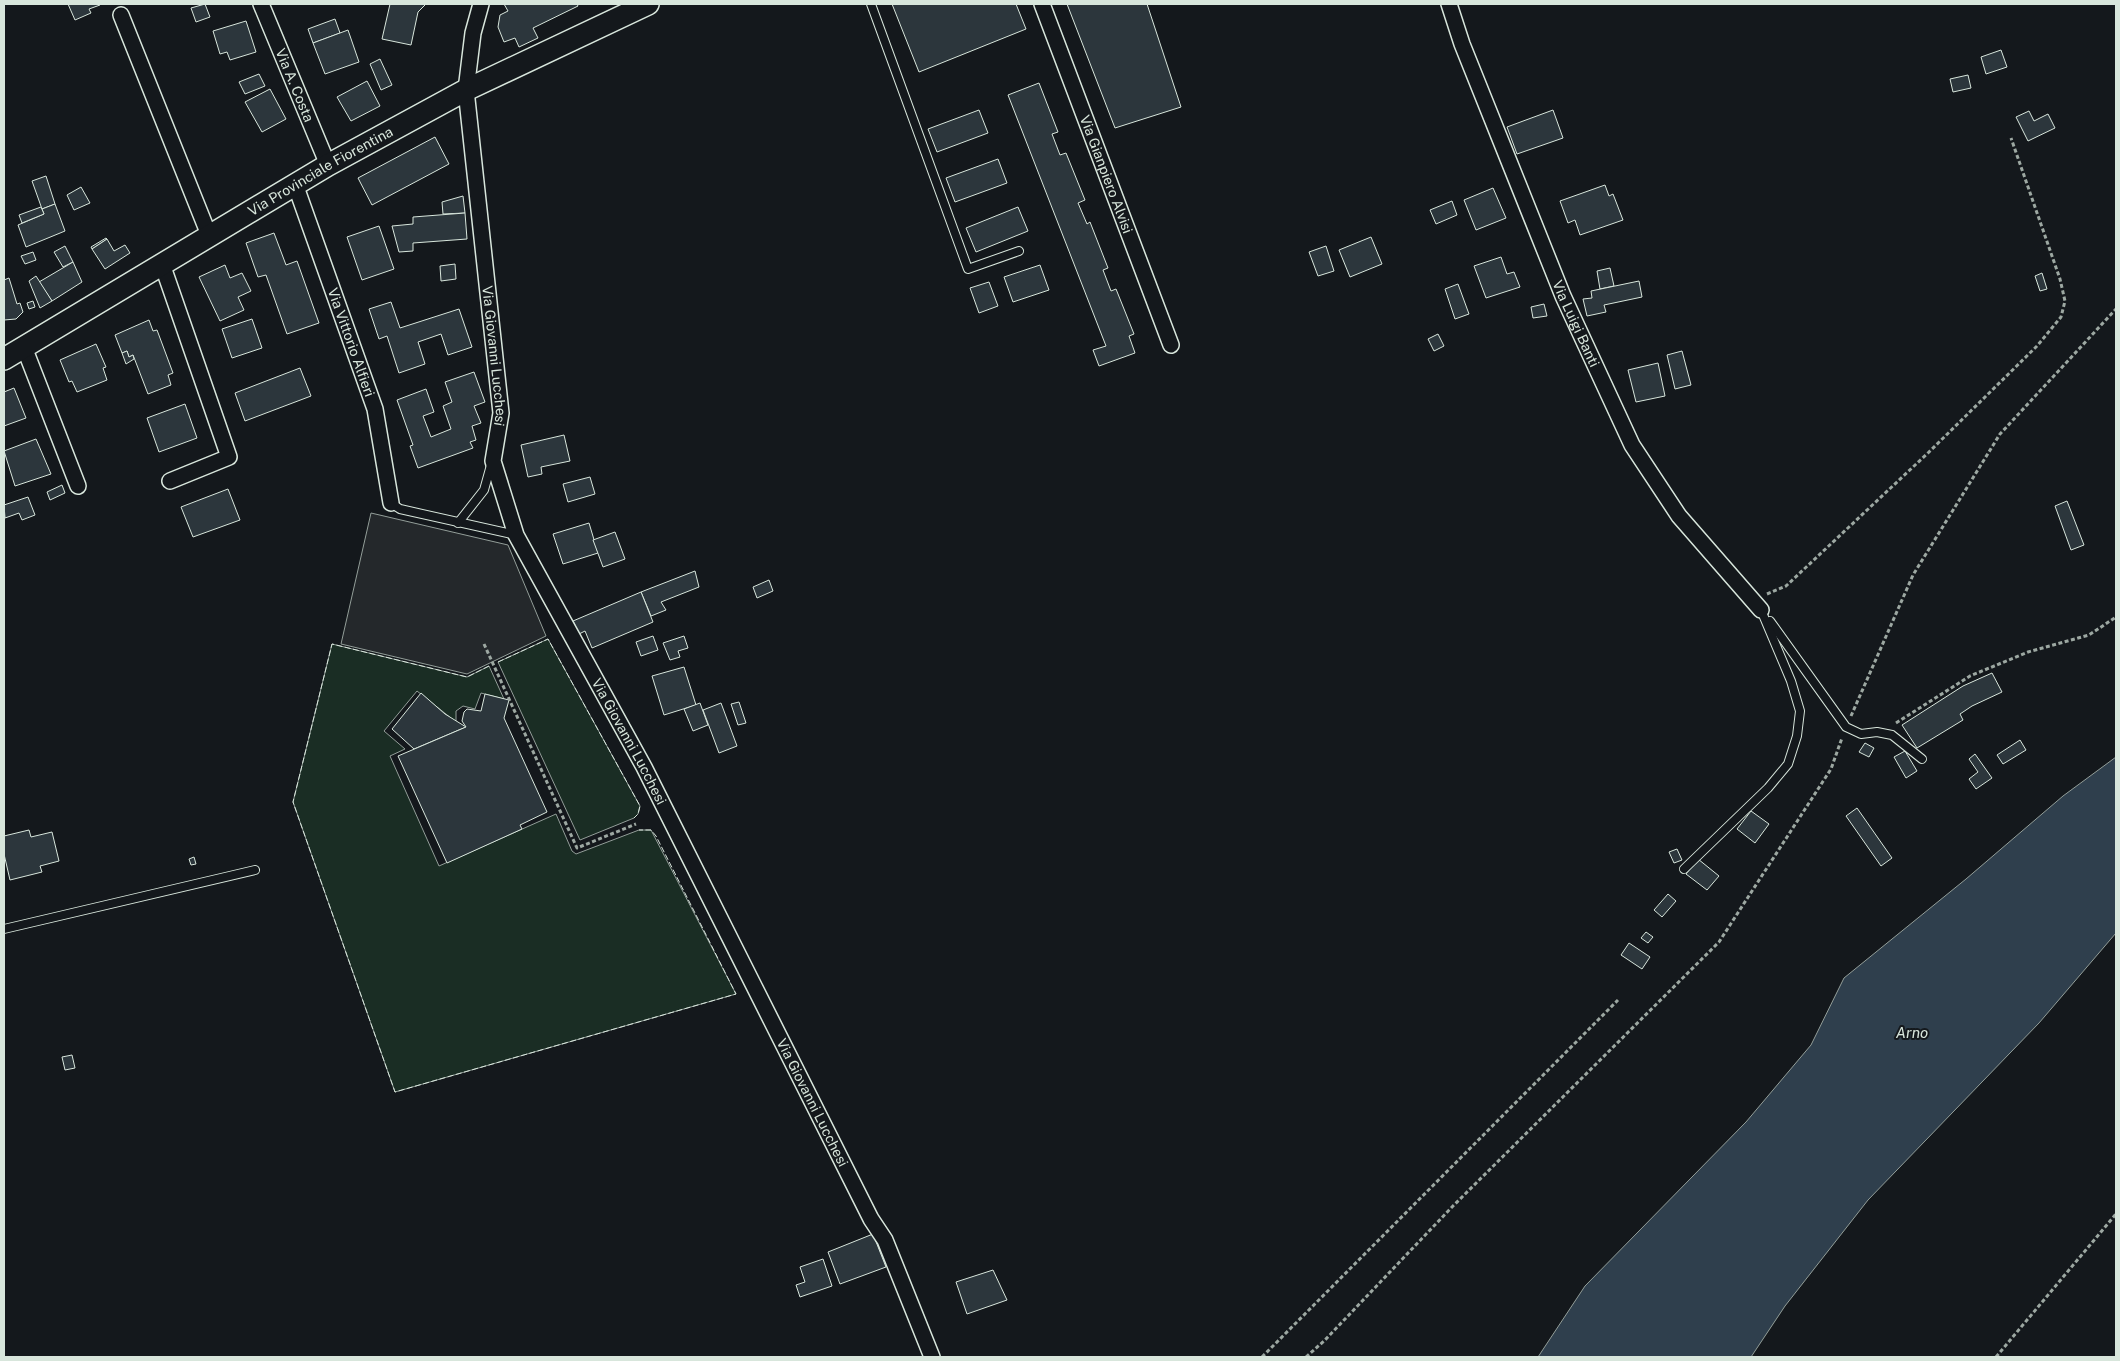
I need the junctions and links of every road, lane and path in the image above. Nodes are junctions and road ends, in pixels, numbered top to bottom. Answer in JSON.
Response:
{"nodes":[{"id":1,"x":261,"y":4,"type":"edge"},
{"id":2,"x":481,"y":4,"type":"edge"},
{"id":3,"x":648,"y":4,"type":"edge"},
{"id":4,"x":871,"y":4,"type":"edge"},
{"id":5,"x":1042,"y":4,"type":"edge"},
{"id":6,"x":1449,"y":4,"type":"edge"},
{"id":7,"x":121,"y":15,"type":"dead end"},
{"id":8,"x":466,"y":90,"type":"junction"},
{"id":9,"x":2011,"y":138,"type":"dead end"},
{"id":10,"x":328,"y":165,"type":"junction"},
{"id":11,"x":295,"y":184,"type":"junction"},
{"id":12,"x":209,"y":235,"type":"junction"},
{"id":13,"x":1019,"y":251,"type":"dead end"},
{"id":14,"x":162,"y":264,"type":"junction"},
{"id":15,"x":2116,"y":309,"type":"edge"},
{"id":16,"x":1171,"y":345,"type":"dead end"},
{"id":17,"x":24,"y":347,"type":"junction"},
{"id":18,"x":4,"y":359,"type":"edge"},
{"id":19,"x":493,"y":460,"type":"junction"},
{"id":20,"x":170,"y":481,"type":"dead end"},
{"id":21,"x":78,"y":486,"type":"dead end"},
{"id":22,"x":391,"y":503,"type":"joint"},
{"id":23,"x":458,"y":523,"type":"junction"},
{"id":24,"x":516,"y":535,"type":"junction"},
{"id":25,"x":1749,"y":596,"type":"junction"},
{"id":26,"x":1761,"y":610,"type":"junction"},
{"id":27,"x":2116,"y":618,"type":"edge"},
{"id":28,"x":484,"y":644,"type":"dead end"},
{"id":29,"x":1846,"y":727,"type":"junction"},
{"id":30,"x":1877,"y":732,"type":"junction"},
{"id":31,"x":1922,"y":759,"type":"dead end"},
{"id":32,"x":636,"y":824,"type":"dead end"},
{"id":33,"x":1684,"y":869,"type":"dead end"},
{"id":34,"x":255,"y":870,"type":"dead end"},
{"id":35,"x":4,"y":929,"type":"edge"},
{"id":36,"x":1618,"y":1000,"type":"dead end"},
{"id":37,"x":2116,"y":1214,"type":"edge"},
{"id":38,"x":932,"y":1357,"type":"edge"},
{"id":39,"x":1262,"y":1357,"type":"edge"},
{"id":40,"x":1306,"y":1357,"type":"edge"},
{"id":41,"x":1996,"y":1357,"type":"edge"}],
"edges":[{"from":1,"to":10,"type":"street","name":"Via A. Costa"},
{"from":2,"to":8,"type":"street","name":"Via Giovanni Lucchesi"},
{"from":3,"to":8,"type":"main road","name":"Via Provinciale Fiorentina"},
{"from":4,"to":13,"type":"lane"},
{"from":5,"to":16,"type":"street","name":"Via Gianpiero Alvisi"},
{"from":6,"to":25,"type":"street","name":"Via Luigi Banti"},
{"from":7,"to":12,"type":"street"},
{"from":8,"to":10,"type":"main road","name":"Via Provinciale Fiorentina"},
{"from":8,"to":19,"type":"street","name":"Via Giovanni Lucchesi"},
{"from":9,"to":25,"type":"path"},
{"from":10,"to":11,"type":"main road","name":"Via Provinciale Fiorentina"},
{"from":11,"to":12,"type":"main road","name":"Via Provinciale Fiorentina"},
{"from":11,"to":22,"type":"street","name":"Via Vittorio Alfieri"},
{"from":12,"to":14,"type":"main road","name":"Via Provinciale Fiorentina"},
{"from":14,"to":17,"type":"main road","name":"Via Provinciale Fiorentina"},
{"from":14,"to":20,"type":"street"},
{"from":15,"to":29,"type":"path"},
{"from":17,"to":18,"type":"main road","name":"Via Provinciale Fiorentina"},
{"from":17,"to":21,"type":"street"},
{"from":19,"to":23,"type":"lane"},
{"from":19,"to":24,"type":"street","name":"Via Giovanni Lucchesi"},
{"from":22,"to":23,"type":"lane"},
{"from":23,"to":24,"type":"lane"},
{"from":24,"to":38,"type":"street","name":"Via Giovanni Lucchesi"},
{"from":25,"to":26,"type":"street","name":"Via Luigi Banti"},
{"from":26,"to":29,"type":"lane"},
{"from":26,"to":33,"type":"lane"},
{"from":27,"to":30,"type":"path"},
{"from":28,"to":32,"type":"path"},
{"from":29,"to":30,"type":"lane"},
{"from":29,"to":40,"type":"path"},
{"from":30,"to":31,"type":"lane"},
{"from":34,"to":35,"type":"lane"},
{"from":36,"to":39,"type":"path"},
{"from":37,"to":41,"type":"path"}]}
